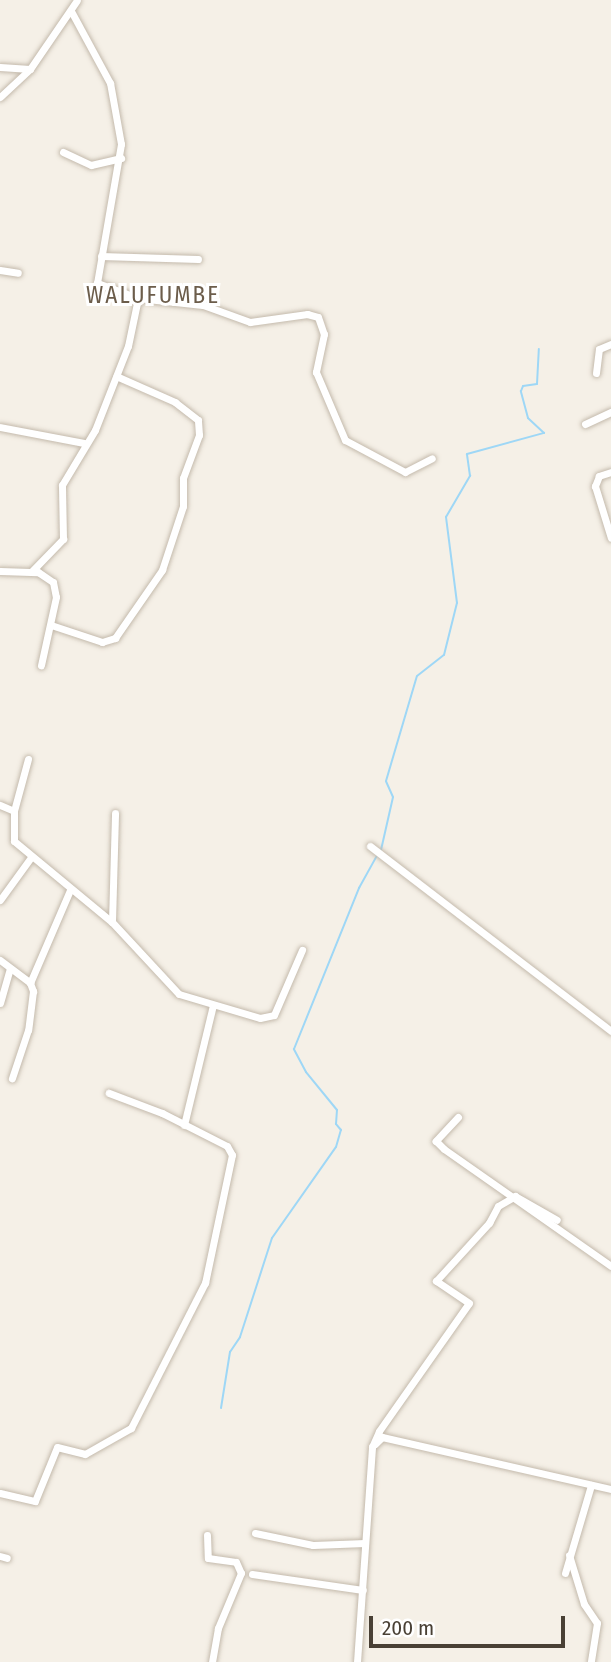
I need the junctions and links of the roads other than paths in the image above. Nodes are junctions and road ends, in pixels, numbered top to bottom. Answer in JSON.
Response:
{"nodes":[{"id":1,"x":77,"y":0,"type":"edge"},
{"id":2,"x":71,"y":11,"type":"junction"},
{"id":3,"x":0,"y":67,"type":"edge"},
{"id":4,"x":30,"y":69,"type":"junction"},
{"id":5,"x":0,"y":97,"type":"edge"},
{"id":6,"x":63,"y":152,"type":"dead end"},
{"id":7,"x":121,"y":158,"type":"junction"},
{"id":8,"x":101,"y":256,"type":"junction"},
{"id":9,"x":198,"y":259,"type":"dead end"},
{"id":10,"x":0,"y":270,"type":"edge"},
{"id":11,"x":18,"y":273,"type":"dead end"},
{"id":12,"x":138,"y":298,"type":"junction"},
{"id":13,"x":611,"y":344,"type":"edge"},
{"id":14,"x":596,"y":373,"type":"dead end"},
{"id":15,"x":116,"y":376,"type":"junction"},
{"id":16,"x":610,"y":412,"type":"edge"},
{"id":17,"x":611,"y":423,"type":"edge"},
{"id":18,"x":585,"y":424,"type":"dead end"},
{"id":19,"x":0,"y":427,"type":"edge"},
{"id":20,"x":84,"y":443,"type":"junction"},
{"id":21,"x":432,"y":458,"type":"dead end"},
{"id":22,"x":611,"y":472,"type":"edge"},
{"id":23,"x":611,"y":538,"type":"edge"},
{"id":24,"x":0,"y":571,"type":"edge"},
{"id":25,"x":32,"y":571,"type":"junction"},
{"id":26,"x":51,"y":625,"type":"junction"},
{"id":27,"x":41,"y":665,"type":"dead end"},
{"id":28,"x":28,"y":759,"type":"dead end"},
{"id":29,"x":0,"y":805,"type":"edge"},
{"id":30,"x":15,"y":811,"type":"junction"},
{"id":31,"x":115,"y":813,"type":"dead end"},
{"id":32,"x":370,"y":846,"type":"dead end"},
{"id":33,"x":32,"y":856,"type":"junction"},
{"id":34,"x":70,"y":890,"type":"junction"},
{"id":35,"x":0,"y":900,"type":"edge"},
{"id":36,"x":112,"y":922,"type":"junction"},
{"id":37,"x":302,"y":950,"type":"dead end"},
{"id":38,"x":0,"y":960,"type":"edge"},
{"id":39,"x":10,"y":968,"type":"junction"},
{"id":40,"x":30,"y":983,"type":"junction"},
{"id":41,"x":0,"y":1003,"type":"edge"},
{"id":42,"x":213,"y":1005,"type":"junction"},
{"id":43,"x":611,"y":1031,"type":"edge"},
{"id":44,"x":12,"y":1078,"type":"dead end"},
{"id":45,"x":109,"y":1093,"type":"dead end"},
{"id":46,"x":458,"y":1117,"type":"dead end"},
{"id":47,"x":184,"y":1125,"type":"junction"},
{"id":48,"x":515,"y":1196,"type":"junction"},
{"id":49,"x":557,"y":1220,"type":"dead end"},
{"id":50,"x":611,"y":1266,"type":"edge"},
{"id":51,"x":381,"y":1434,"type":"junction"},
{"id":52,"x":591,"y":1485,"type":"junction"},
{"id":53,"x":611,"y":1489,"type":"edge"},
{"id":54,"x":0,"y":1493,"type":"edge"},
{"id":55,"x":256,"y":1533,"type":"dead end"},
{"id":56,"x":207,"y":1535,"type":"dead end"},
{"id":57,"x":365,"y":1543,"type":"junction"},
{"id":58,"x":569,"y":1555,"type":"junction"},
{"id":59,"x":565,"y":1573,"type":"dead end"},
{"id":60,"x":252,"y":1574,"type":"dead end"},
{"id":61,"x":363,"y":1590,"type":"junction"},
{"id":62,"x":212,"y":1662,"type":"edge"},
{"id":63,"x":357,"y":1662,"type":"edge"},
{"id":64,"x":591,"y":1662,"type":"edge"}],
"edges":[{"from":1,"to":2,"type":"street"},
{"from":2,"to":4,"type":"street"},
{"from":2,"to":7,"type":"street"},
{"from":3,"to":4,"type":"street"},
{"from":4,"to":5,"type":"street"},
{"from":6,"to":7,"type":"street"},
{"from":7,"to":8,"type":"street"},
{"from":8,"to":9,"type":"street"},
{"from":8,"to":12,"type":"street"},
{"from":10,"to":11,"type":"street"},
{"from":12,"to":15,"type":"street"},
{"from":12,"to":21,"type":"street"},
{"from":13,"to":14,"type":"street"},
{"from":15,"to":20,"type":"street"},
{"from":15,"to":26,"type":"street"},
{"from":16,"to":17,"type":"street"},
{"from":16,"to":18,"type":"street"},
{"from":19,"to":20,"type":"street"},
{"from":20,"to":25,"type":"street"},
{"from":22,"to":23,"type":"street"},
{"from":24,"to":25,"type":"street"},
{"from":25,"to":26,"type":"street"},
{"from":26,"to":27,"type":"street"},
{"from":28,"to":30,"type":"street"},
{"from":29,"to":30,"type":"street"},
{"from":30,"to":33,"type":"street"},
{"from":31,"to":36,"type":"street"},
{"from":32,"to":43,"type":"street"},
{"from":33,"to":34,"type":"street"},
{"from":33,"to":35,"type":"street"},
{"from":34,"to":36,"type":"street"},
{"from":34,"to":40,"type":"street"},
{"from":36,"to":42,"type":"street"},
{"from":37,"to":42,"type":"street"},
{"from":38,"to":39,"type":"street"},
{"from":39,"to":40,"type":"street"},
{"from":39,"to":41,"type":"street"},
{"from":40,"to":44,"type":"street"},
{"from":42,"to":47,"type":"street"},
{"from":45,"to":47,"type":"street"},
{"from":46,"to":48,"type":"street"},
{"from":47,"to":54,"type":"street"},
{"from":48,"to":49,"type":"street"},
{"from":48,"to":50,"type":"street"},
{"from":48,"to":51,"type":"street"},
{"from":51,"to":52,"type":"street"},
{"from":51,"to":57,"type":"street"},
{"from":52,"to":53,"type":"street"},
{"from":52,"to":58,"type":"street"},
{"from":55,"to":57,"type":"street"},
{"from":56,"to":62,"type":"street"},
{"from":57,"to":61,"type":"street"},
{"from":58,"to":59,"type":"street"},
{"from":58,"to":64,"type":"street"},
{"from":60,"to":61,"type":"street"},
{"from":61,"to":63,"type":"street"}]}
